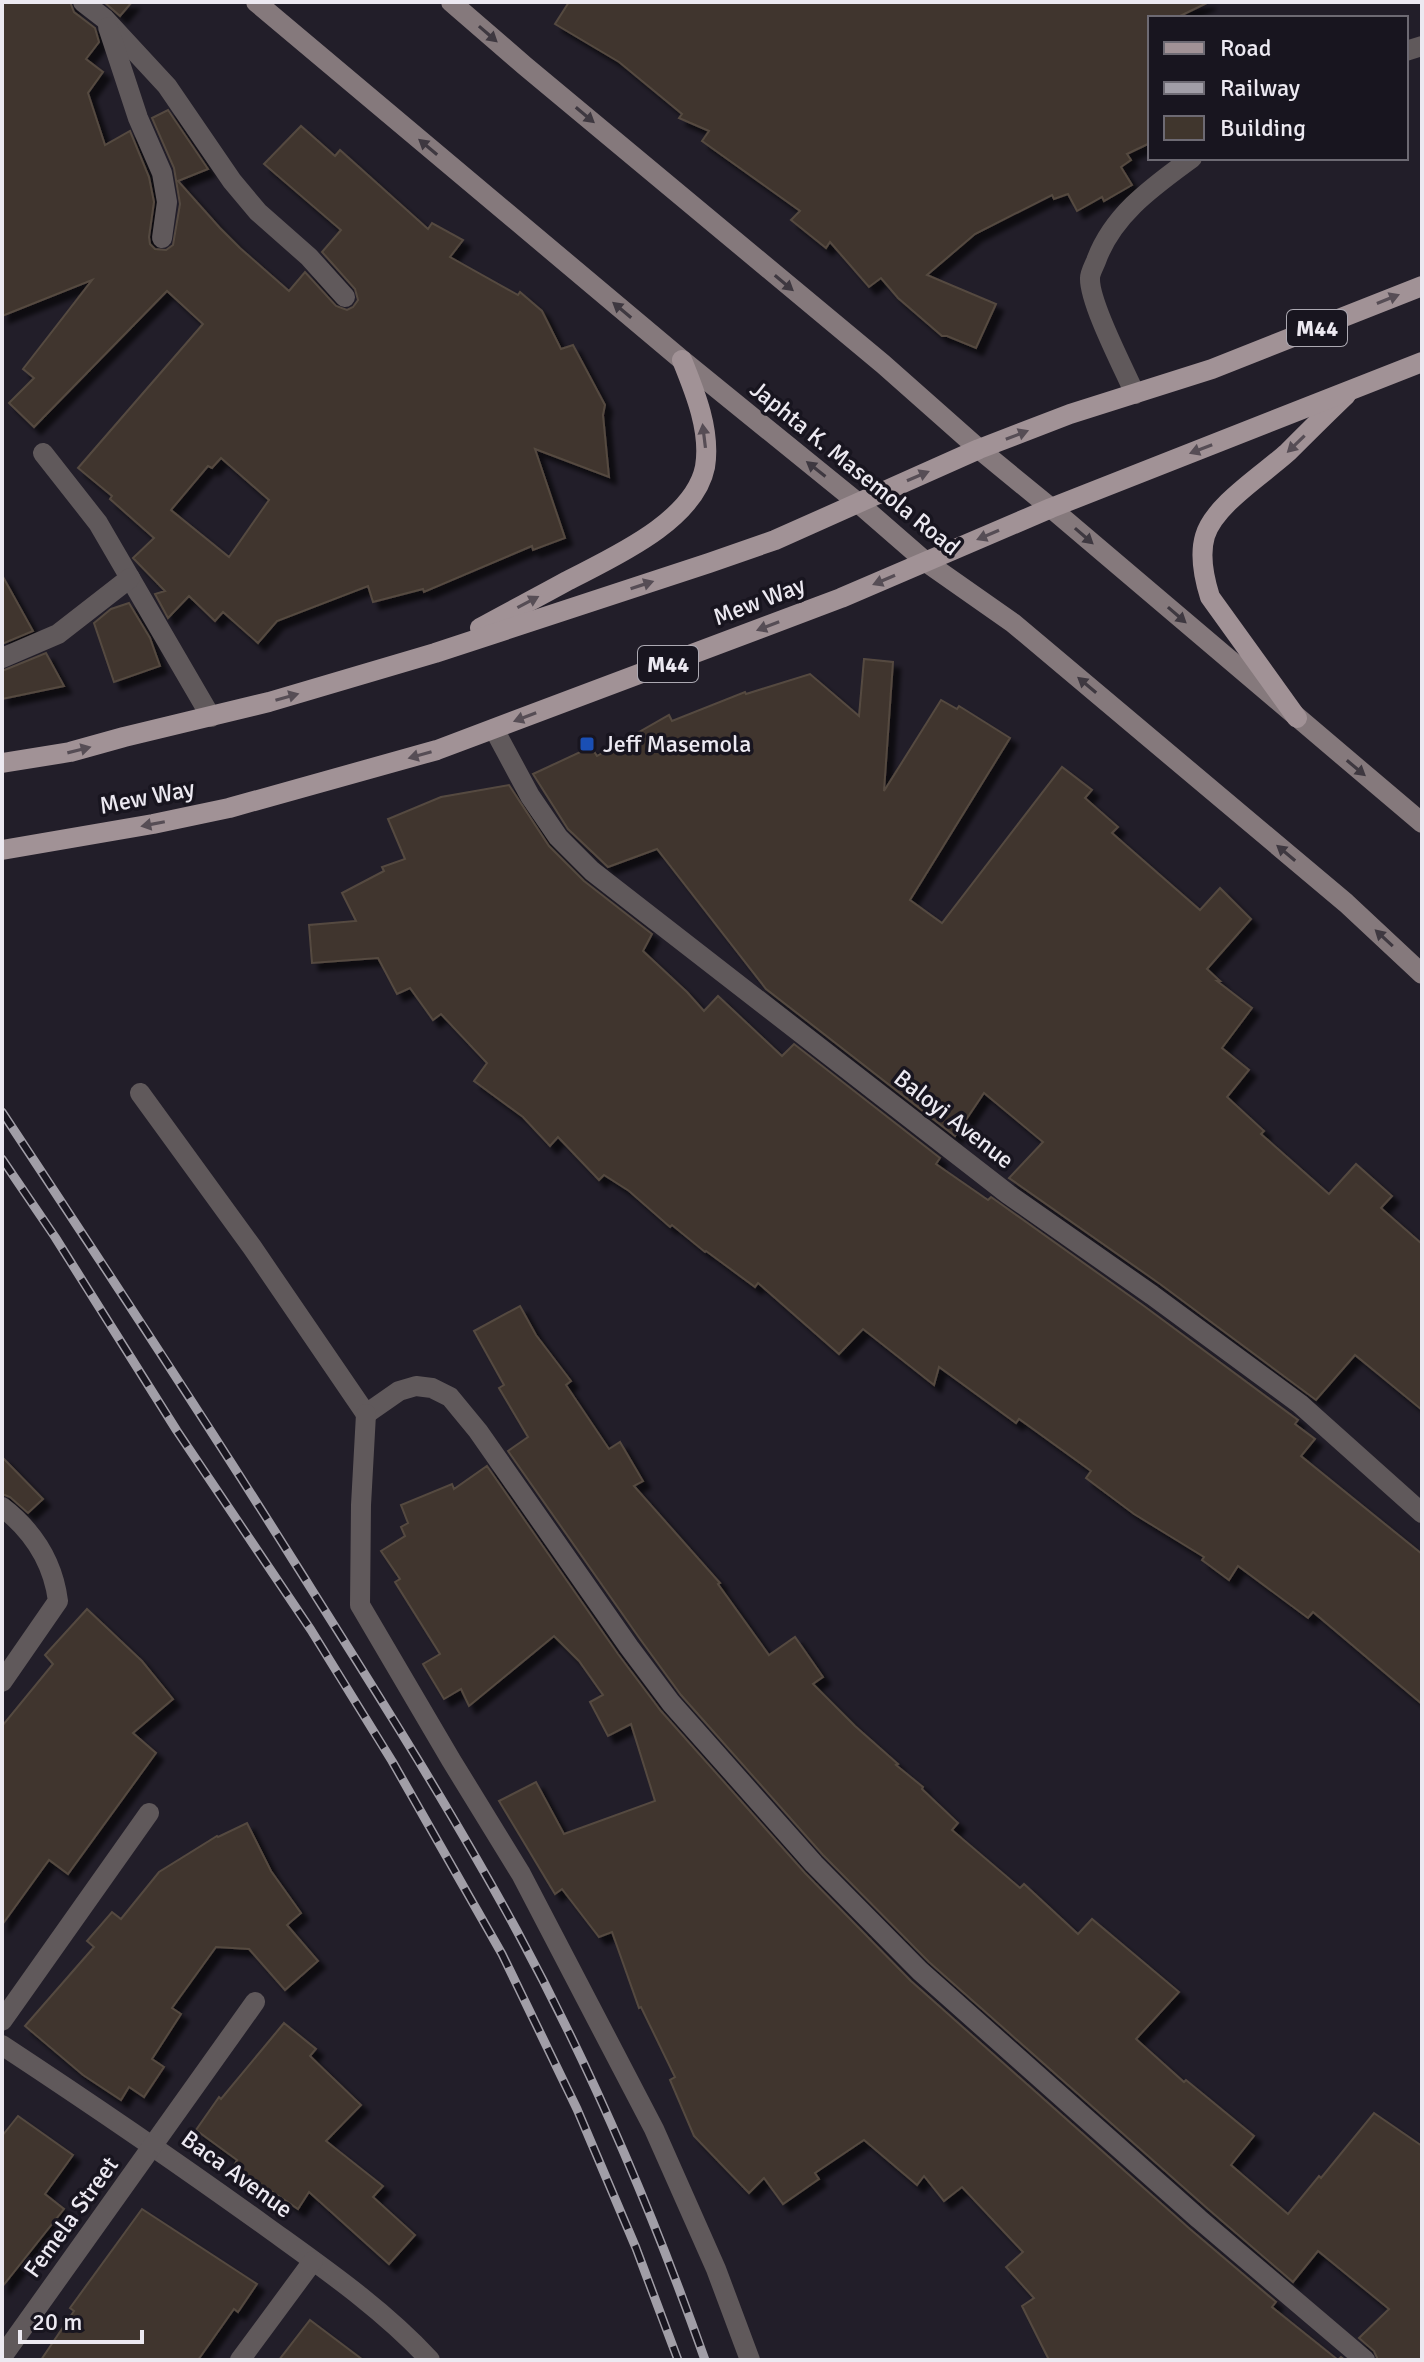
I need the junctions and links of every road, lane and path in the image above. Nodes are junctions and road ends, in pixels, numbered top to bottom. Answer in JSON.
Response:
{"nodes":[{"id":1,"x":83,"y":2,"type":"edge"},
{"id":2,"x":256,"y":2,"type":"edge"},
{"id":3,"x":451,"y":2,"type":"edge"},
{"id":4,"x":105,"y":19,"type":"junction"},
{"id":5,"x":1189,"y":160,"type":"edge"},
{"id":6,"x":162,"y":238,"type":"dead end"},
{"id":7,"x":1422,"y":286,"type":"edge"},
{"id":8,"x":345,"y":297,"type":"dead end"},
{"id":9,"x":682,"y":360,"type":"junction"},
{"id":10,"x":1422,"y":362,"type":"edge"},
{"id":11,"x":1351,"y":389,"type":"junction"},
{"id":12,"x":1135,"y":394,"type":"junction"},
{"id":13,"x":979,"y":449,"type":"junction"},
{"id":14,"x":43,"y":453,"type":"dead end"},
{"id":15,"x":857,"y":502,"type":"junction"},
{"id":16,"x":1051,"y":508,"type":"junction"},
{"id":17,"x":926,"y":562,"type":"junction"},
{"id":18,"x":130,"y":578,"type":"junction"},
{"id":19,"x":435,"y":653,"type":"junction"},
{"id":20,"x":2,"y":658,"type":"edge"},
{"id":21,"x":211,"y":717,"type":"junction"},
{"id":22,"x":1297,"y":718,"type":"junction"},
{"id":23,"x":494,"y":729,"type":"junction"},
{"id":24,"x":2,"y":763,"type":"edge"},
{"id":25,"x":1422,"y":823,"type":"edge"},
{"id":26,"x":8,"y":849,"type":"edge"},
{"id":27,"x":1422,"y":974,"type":"edge"},
{"id":28,"x":140,"y":1093,"type":"dead end"},
{"id":29,"x":366,"y":1414,"type":"junction"},
{"id":30,"x":2,"y":1507,"type":"edge"},
{"id":31,"x":1422,"y":1513,"type":"edge"},
{"id":32,"x":2,"y":1682,"type":"edge"},
{"id":33,"x":149,"y":1813,"type":"dead end"},
{"id":34,"x":255,"y":2002,"type":"dead end"},
{"id":35,"x":2,"y":2021,"type":"edge"},
{"id":36,"x":2,"y":2045,"type":"edge"},
{"id":37,"x":153,"y":2145,"type":"junction"},
{"id":38,"x":313,"y":2261,"type":"junction"},
{"id":39,"x":2,"y":2357,"type":"edge"},
{"id":40,"x":240,"y":2360,"type":"edge"},
{"id":41,"x":430,"y":2360,"type":"edge"},
{"id":42,"x":750,"y":2360,"type":"edge"},
{"id":43,"x":1365,"y":2360,"type":"edge"}],
"edges":[{"from":1,"to":4,"type":"street"},
{"from":9,"to":2,"type":"main road","name":"Japhta K. Masemola Road","one_way":true},
{"from":3,"to":13,"type":"main road","one_way":true},
{"from":4,"to":6,"type":"street"},
{"from":4,"to":8,"type":"street"},
{"from":5,"to":12,"type":"street"},
{"from":12,"to":7,"type":"main road","number":"M44","one_way":true},
{"from":15,"to":9,"type":"main road","name":"Japhta K. Masemola Road","one_way":true},
{"from":19,"to":9,"type":"main road","one_way":true},
{"from":10,"to":11,"type":"main road","name":"Mew Way","number":"M44"},
{"from":11,"to":16,"type":"main road","name":"Mew Way","number":"M44","one_way":true},
{"from":11,"to":22,"type":"main road","one_way":true},
{"from":13,"to":12,"type":"main road","number":"M44","one_way":true},
{"from":15,"to":13,"type":"main road","number":"M44","one_way":true},
{"from":13,"to":16,"type":"main road"},
{"from":14,"to":18,"type":"street"},
{"from":15,"to":17,"type":"main road","name":"Japhta K. Masemola Road"},
{"from":19,"to":15,"type":"main road","number":"M44","one_way":true},
{"from":16,"to":17,"type":"main road","name":"Mew Way","number":"M44","one_way":true},
{"from":16,"to":22,"type":"main road","one_way":true},
{"from":17,"to":23,"type":"main road","name":"Mew Way","number":"M44","one_way":true},
{"from":27,"to":17,"type":"main road","name":"Japhta K. Masemola Road","one_way":true},
{"from":18,"to":20,"type":"street"},
{"from":18,"to":21,"type":"street"},
{"from":21,"to":19,"type":"main road","number":"M44","one_way":true},
{"from":24,"to":21,"type":"main road","number":"M44","one_way":true},
{"from":22,"to":25,"type":"main road","one_way":true},
{"from":23,"to":26,"type":"main road","name":"Mew Way","number":"M44","one_way":true},
{"from":23,"to":31,"type":"street","name":"Baloyi Avenue"},
{"from":28,"to":29,"type":"street"},
{"from":29,"to":42,"type":"street"},
{"from":29,"to":43,"type":"street"},
{"from":30,"to":32,"type":"street"},
{"from":33,"to":35,"type":"street"},
{"from":34,"to":37,"type":"street","name":"Femela Street"},
{"from":36,"to":37,"type":"street","name":"Baca Avenue"},
{"from":37,"to":38,"type":"street","name":"Baca Avenue"},
{"from":37,"to":39,"type":"street","name":"Femela Street"},
{"from":38,"to":40,"type":"street"},
{"from":38,"to":41,"type":"street","name":"Baca Avenue"}]}
